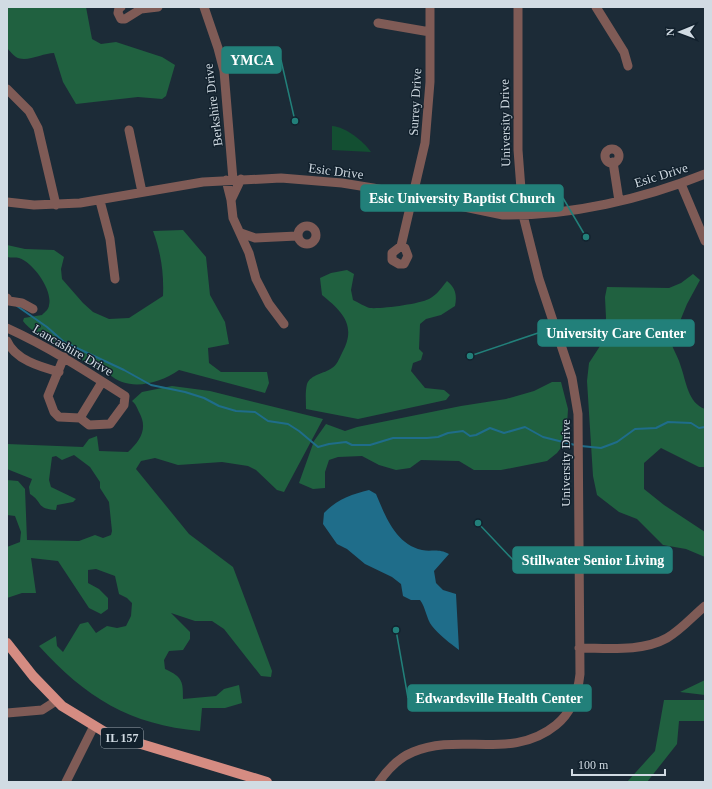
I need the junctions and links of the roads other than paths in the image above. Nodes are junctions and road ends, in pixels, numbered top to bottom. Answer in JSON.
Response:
{"nodes":[{"id":1,"x":120,"y":7,"type":"edge"},
{"id":2,"x":158,"y":7,"type":"edge"},
{"id":3,"x":204,"y":7,"type":"edge"},
{"id":4,"x":430,"y":7,"type":"edge"},
{"id":5,"x":518,"y":7,"type":"edge"},
{"id":6,"x":596,"y":7,"type":"edge"},
{"id":7,"x":378,"y":23,"type":"dead end"},
{"id":8,"x":430,"y":32,"type":"junction"},
{"id":9,"x":628,"y":66,"type":"dead end"},
{"id":10,"x":7,"y":89,"type":"edge"},
{"id":11,"x":129,"y":130,"type":"dead end"},
{"id":12,"x":613,"y":162,"type":"dead end"},
{"id":13,"x":705,"y":174,"type":"edge"},
{"id":14,"x":233,"y":180,"type":"junction"},
{"id":15,"x":681,"y":184,"type":"junction"},
{"id":16,"x":142,"y":192,"type":"junction"},
{"id":17,"x":414,"y":197,"type":"junction"},
{"id":18,"x":231,"y":200,"type":"junction"},
{"id":19,"x":100,"y":201,"type":"junction"},
{"id":20,"x":618,"y":201,"type":"junction"},
{"id":21,"x":7,"y":202,"type":"edge"},
{"id":22,"x":56,"y":205,"type":"junction"},
{"id":23,"x":523,"y":215,"type":"junction"},
{"id":24,"x":240,"y":233,"type":"junction"},
{"id":25,"x":297,"y":236,"type":"dead end"},
{"id":26,"x":262,"y":238,"type":"junction"},
{"id":27,"x":705,"y":241,"type":"edge"},
{"id":28,"x":401,"y":246,"type":"dead end"},
{"id":29,"x":249,"y":254,"type":"junction"},
{"id":30,"x":115,"y":279,"type":"dead end"},
{"id":31,"x":8,"y":302,"type":"edge"},
{"id":32,"x":33,"y":309,"type":"dead end"},
{"id":33,"x":284,"y":324,"type":"dead end"},
{"id":34,"x":7,"y":328,"type":"edge"},
{"id":35,"x":7,"y":341,"type":"edge"},
{"id":36,"x":64,"y":357,"type":"junction"},
{"id":37,"x":59,"y":372,"type":"junction"},
{"id":38,"x":102,"y":382,"type":"junction"},
{"id":39,"x":80,"y":418,"type":"junction"},
{"id":40,"x":705,"y":606,"type":"edge"},
{"id":41,"x":7,"y":643,"type":"edge"},
{"id":42,"x":579,"y":648,"type":"junction"},
{"id":43,"x":56,"y":701,"type":"junction"},
{"id":44,"x":7,"y":712,"type":"edge"},
{"id":45,"x":94,"y":726,"type":"junction"},
{"id":46,"x":66,"y":782,"type":"edge"},
{"id":47,"x":267,"y":782,"type":"edge"},
{"id":48,"x":380,"y":782,"type":"edge"}],
"edges":[{"from":1,"to":2,"type":"street"},
{"from":3,"to":14,"type":"street","name":"Berkshire Drive"},
{"from":4,"to":8,"type":"street","name":"Surrey Drive"},
{"from":5,"to":23,"type":"street","name":"University Drive"},
{"from":6,"to":9,"type":"street"},
{"from":7,"to":8,"type":"street"},
{"from":8,"to":17,"type":"street","name":"Surrey Drive"},
{"from":10,"to":22,"type":"street"},
{"from":11,"to":16,"type":"street"},
{"from":12,"to":20,"type":"street"},
{"from":13,"to":15,"type":"street","name":"Esic Drive"},
{"from":14,"to":16,"type":"street","name":"Esic Drive"},
{"from":14,"to":17,"type":"street","name":"Esic Drive"},
{"from":14,"to":18,"type":"street"},
{"from":14,"to":18,"type":"street","name":"Berkshire Drive"},
{"from":15,"to":20,"type":"street","name":"Esic Drive"},
{"from":15,"to":27,"type":"street"},
{"from":16,"to":19,"type":"street","name":"Esic Drive"},
{"from":17,"to":23,"type":"street","name":"Esic Drive"},
{"from":17,"to":28,"type":"street","name":"Surrey Drive"},
{"from":18,"to":24,"type":"street","name":"Berkshire Drive"},
{"from":19,"to":22,"type":"street","name":"Esic Drive"},
{"from":19,"to":30,"type":"street"},
{"from":20,"to":23,"type":"street","name":"Esic Drive"},
{"from":21,"to":22,"type":"street","name":"Esic Drive"},
{"from":23,"to":42,"type":"street","name":"University Drive"},
{"from":24,"to":26,"type":"street"},
{"from":24,"to":29,"type":"street","name":"Berkshire Drive"},
{"from":25,"to":26,"type":"street"},
{"from":26,"to":29,"type":"street"},
{"from":29,"to":33,"type":"street","name":"Berkshire Drive"},
{"from":31,"to":32,"type":"street"},
{"from":34,"to":36,"type":"street","name":"Lancashire Drive"},
{"from":35,"to":37,"type":"street"},
{"from":36,"to":37,"type":"street"},
{"from":36,"to":38,"type":"street","name":"Lancashire Drive"},
{"from":37,"to":39,"type":"street"},
{"from":38,"to":39,"type":"street"},
{"from":38,"to":39,"type":"street","name":"Lancashire Drive"},
{"from":40,"to":42,"type":"street"},
{"from":41,"to":43,"type":"main road","number":"IL 157"},
{"from":42,"to":48,"type":"street","name":"University Drive"},
{"from":43,"to":44,"type":"street"},
{"from":43,"to":45,"type":"main road","number":"IL 157"},
{"from":45,"to":46,"type":"street"},
{"from":45,"to":47,"type":"main road","number":"IL 157"}]}
